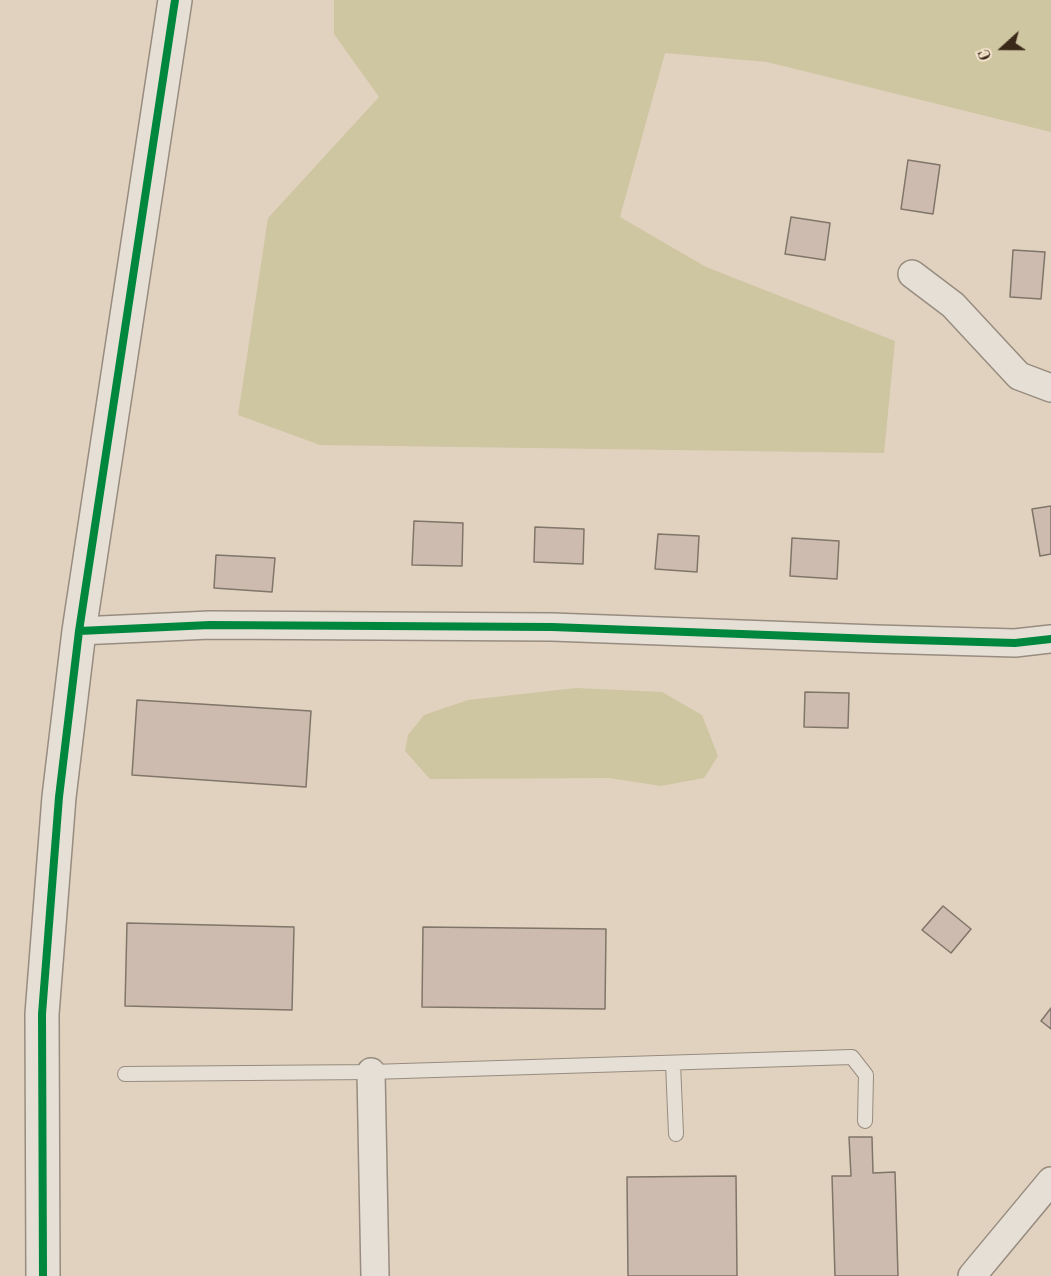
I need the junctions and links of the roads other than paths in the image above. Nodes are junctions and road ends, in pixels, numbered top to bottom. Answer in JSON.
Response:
{"nodes":[{"id":1,"x":175,"y":0,"type":"edge"},
{"id":2,"x":912,"y":274,"type":"dead end"},
{"id":3,"x":1051,"y":388,"type":"edge"},
{"id":4,"x":79,"y":631,"type":"junction"},
{"id":5,"x":1051,"y":639,"type":"edge"},
{"id":6,"x":673,"y":1063,"type":"junction"},
{"id":7,"x":371,"y":1072,"type":"junction"},
{"id":8,"x":125,"y":1074,"type":"dead end"},
{"id":9,"x":865,"y":1121,"type":"dead end"},
{"id":10,"x":676,"y":1134,"type":"dead end"},
{"id":11,"x":1051,"y":1181,"type":"edge"},
{"id":12,"x":43,"y":1276,"type":"edge"},
{"id":13,"x":375,"y":1276,"type":"edge"},
{"id":14,"x":972,"y":1276,"type":"edge"}],
"edges":[{"from":1,"to":4,"type":"street"},
{"from":2,"to":3,"type":"street"},
{"from":4,"to":5,"type":"street"},
{"from":4,"to":12,"type":"street"},
{"from":6,"to":7,"type":"lane"},
{"from":6,"to":9,"type":"lane"},
{"from":6,"to":10,"type":"lane"},
{"from":7,"to":8,"type":"lane"},
{"from":7,"to":13,"type":"street"},
{"from":11,"to":14,"type":"street"}]}
